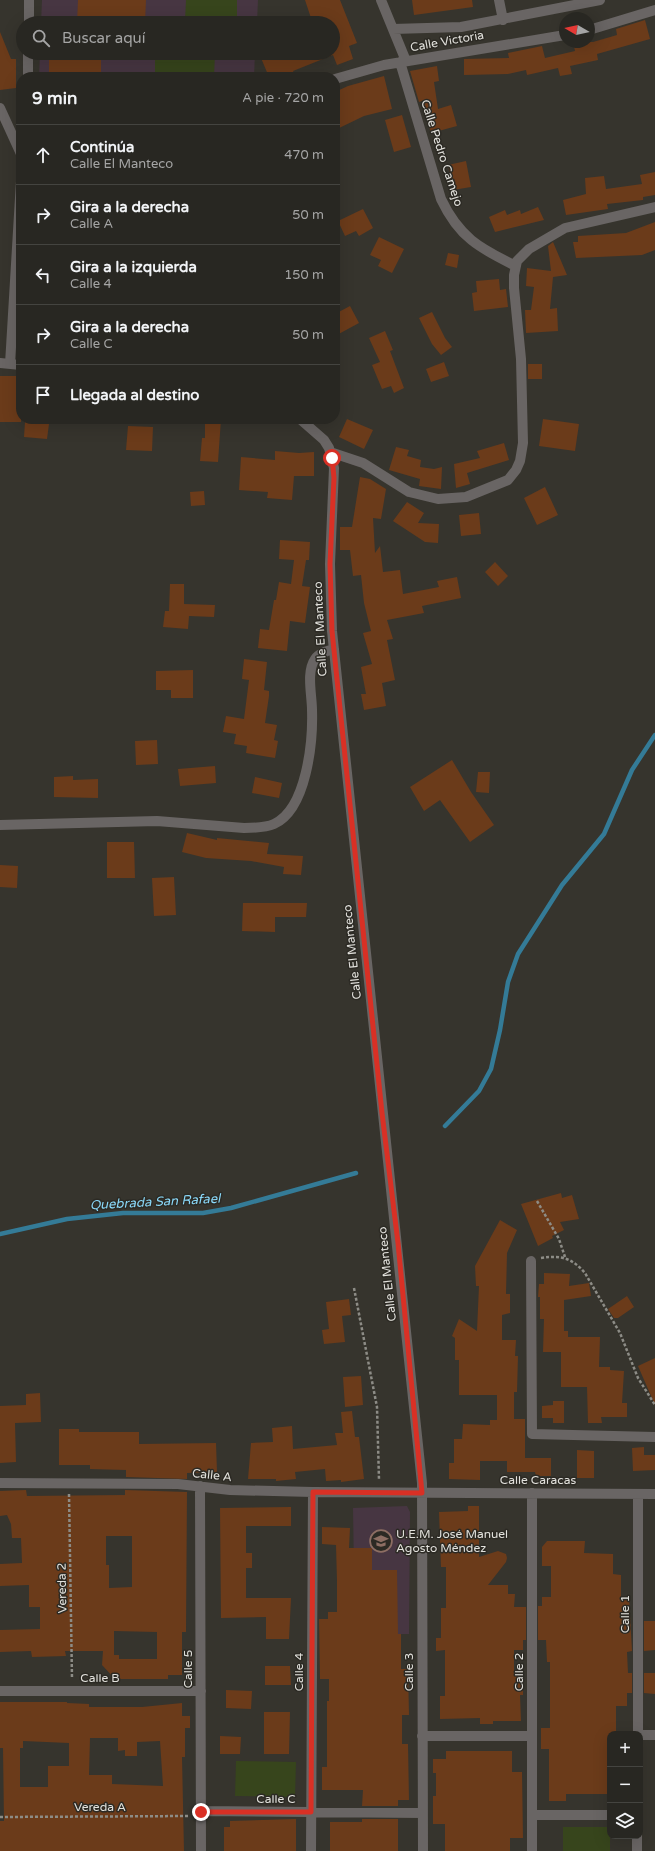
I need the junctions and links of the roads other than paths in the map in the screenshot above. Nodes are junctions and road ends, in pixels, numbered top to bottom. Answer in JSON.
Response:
{"nodes":[{"id":1,"x":29,"y":0,"type":"edge"},
{"id":2,"x":381,"y":0,"type":"edge"},
{"id":3,"x":499,"y":0,"type":"edge"},
{"id":4,"x":600,"y":0,"type":"edge"},
{"id":5,"x":655,"y":10,"type":"edge"},
{"id":6,"x":29,"y":16,"type":"edge"},
{"id":7,"x":503,"y":20,"type":"junction"},
{"id":8,"x":595,"y":28,"type":"edge"},
{"id":9,"x":393,"y":30,"type":"junction"},
{"id":10,"x":559,"y":36,"type":"edge"},
{"id":11,"x":28,"y":60,"type":"edge"},
{"id":12,"x":403,"y":62,"type":"junction"},
{"id":13,"x":28,"y":72,"type":"edge"},
{"id":14,"x":340,"y":77,"type":"edge"},
{"id":15,"x":0,"y":108,"type":"edge"},
{"id":16,"x":16,"y":143,"type":"edge"},
{"id":17,"x":655,"y":207,"type":"edge"},
{"id":18,"x":16,"y":256,"type":"edge"},
{"id":19,"x":516,"y":266,"type":"junction"},
{"id":20,"x":5,"y":364,"type":"edge"},
{"id":21,"x":16,"y":365,"type":"edge"},
{"id":22,"x":306,"y":424,"type":"edge"},
{"id":23,"x":330,"y":452,"type":"junction"},
{"id":24,"x":334,"y":649,"type":"junction"},
{"id":25,"x":0,"y":825,"type":"edge"},
{"id":26,"x":531,"y":1261,"type":"road end"},
{"id":27,"x":655,"y":1437,"type":"edge"},
{"id":28,"x":0,"y":1483,"type":"edge"},
{"id":29,"x":200,"y":1486,"type":"junction"},
{"id":30,"x":313,"y":1492,"type":"junction"},
{"id":31,"x":422,"y":1493,"type":"junction"},
{"id":32,"x":532,"y":1493,"type":"junction"},
{"id":33,"x":638,"y":1494,"type":"junction"},
{"id":34,"x":655,"y":1494,"type":"edge"},
{"id":35,"x":0,"y":1691,"type":"edge"},
{"id":36,"x":201,"y":1691,"type":"junction"},
{"id":37,"x":639,"y":1731,"type":"edge"},
{"id":38,"x":643,"y":1735,"type":"edge"},
{"id":39,"x":655,"y":1735,"type":"edge"},
{"id":40,"x":422,"y":1736,"type":"junction"},
{"id":41,"x":532,"y":1736,"type":"junction"},
{"id":42,"x":311,"y":1812,"type":"junction"},
{"id":43,"x":422,"y":1813,"type":"junction"},
{"id":44,"x":201,"y":1814,"type":"junction"},
{"id":45,"x":532,"y":1815,"type":"junction"},
{"id":46,"x":607,"y":1815,"type":"edge"},
{"id":47,"x":637,"y":1839,"type":"edge"},
{"id":48,"x":201,"y":1851,"type":"edge"},
{"id":49,"x":311,"y":1851,"type":"edge"},
{"id":50,"x":423,"y":1851,"type":"edge"},
{"id":51,"x":532,"y":1851,"type":"edge"},
{"id":52,"x":637,"y":1851,"type":"edge"}],
"edges":[{"from":1,"to":6,"type":"street"},
{"from":2,"to":9,"type":"street","name":"Calle Pedro Camejo"},
{"from":3,"to":7,"type":"street"},
{"from":4,"to":7,"type":"street"},
{"from":5,"to":8,"type":"street"},
{"from":7,"to":9,"type":"street"},
{"from":9,"to":12,"type":"street","name":"Calle Pedro Camejo"},
{"from":10,"to":12,"type":"street","name":"Calle Victoria"},
{"from":11,"to":13,"type":"street"},
{"from":12,"to":14,"type":"street","name":"Calle Victoria"},
{"from":12,"to":19,"type":"street","name":"Calle Pedro Camejo"},
{"from":15,"to":16,"type":"street"},
{"from":17,"to":19,"type":"street"},
{"from":18,"to":20,"type":"street"},
{"from":19,"to":23,"type":"street"},
{"from":20,"to":21,"type":"street"},
{"from":22,"to":23,"type":"street","name":"Calle El Manteco"},
{"from":23,"to":24,"type":"street","name":"Calle El Manteco"},
{"from":24,"to":25,"type":"street"},
{"from":24,"to":31,"type":"street","name":"Calle El Manteco"},
{"from":26,"to":27,"type":"street"},
{"from":28,"to":29,"type":"street","name":"Calle A"},
{"from":29,"to":30,"type":"street","name":"Calle A"},
{"from":29,"to":36,"type":"street","name":"Calle 5"},
{"from":30,"to":31,"type":"street","name":"Calle A"},
{"from":30,"to":42,"type":"street","name":"Calle 4"},
{"from":31,"to":32,"type":"street","name":"Calle Caracas"},
{"from":31,"to":40,"type":"street","name":"Calle 3"},
{"from":32,"to":33,"type":"street","name":"Calle Caracas"},
{"from":32,"to":41,"type":"street","name":"Calle 2"},
{"from":33,"to":34,"type":"street","name":"Calle Caracas"},
{"from":33,"to":37,"type":"street","name":"Calle 1"},
{"from":35,"to":36,"type":"street","name":"Calle B"},
{"from":36,"to":44,"type":"street","name":"Calle 5"},
{"from":38,"to":39,"type":"street"},
{"from":40,"to":41,"type":"street"},
{"from":40,"to":43,"type":"street","name":"Calle 3"},
{"from":41,"to":45,"type":"street","name":"Calle 2"},
{"from":42,"to":43,"type":"street","name":"Calle C"},
{"from":42,"to":44,"type":"street","name":"Calle C"},
{"from":42,"to":49,"type":"street","name":"Calle 4"},
{"from":43,"to":50,"type":"street","name":"Calle 3"},
{"from":44,"to":48,"type":"street","name":"Calle 5"},
{"from":45,"to":46,"type":"street"},
{"from":45,"to":51,"type":"street","name":"Calle 2"},
{"from":47,"to":52,"type":"street"}]}
